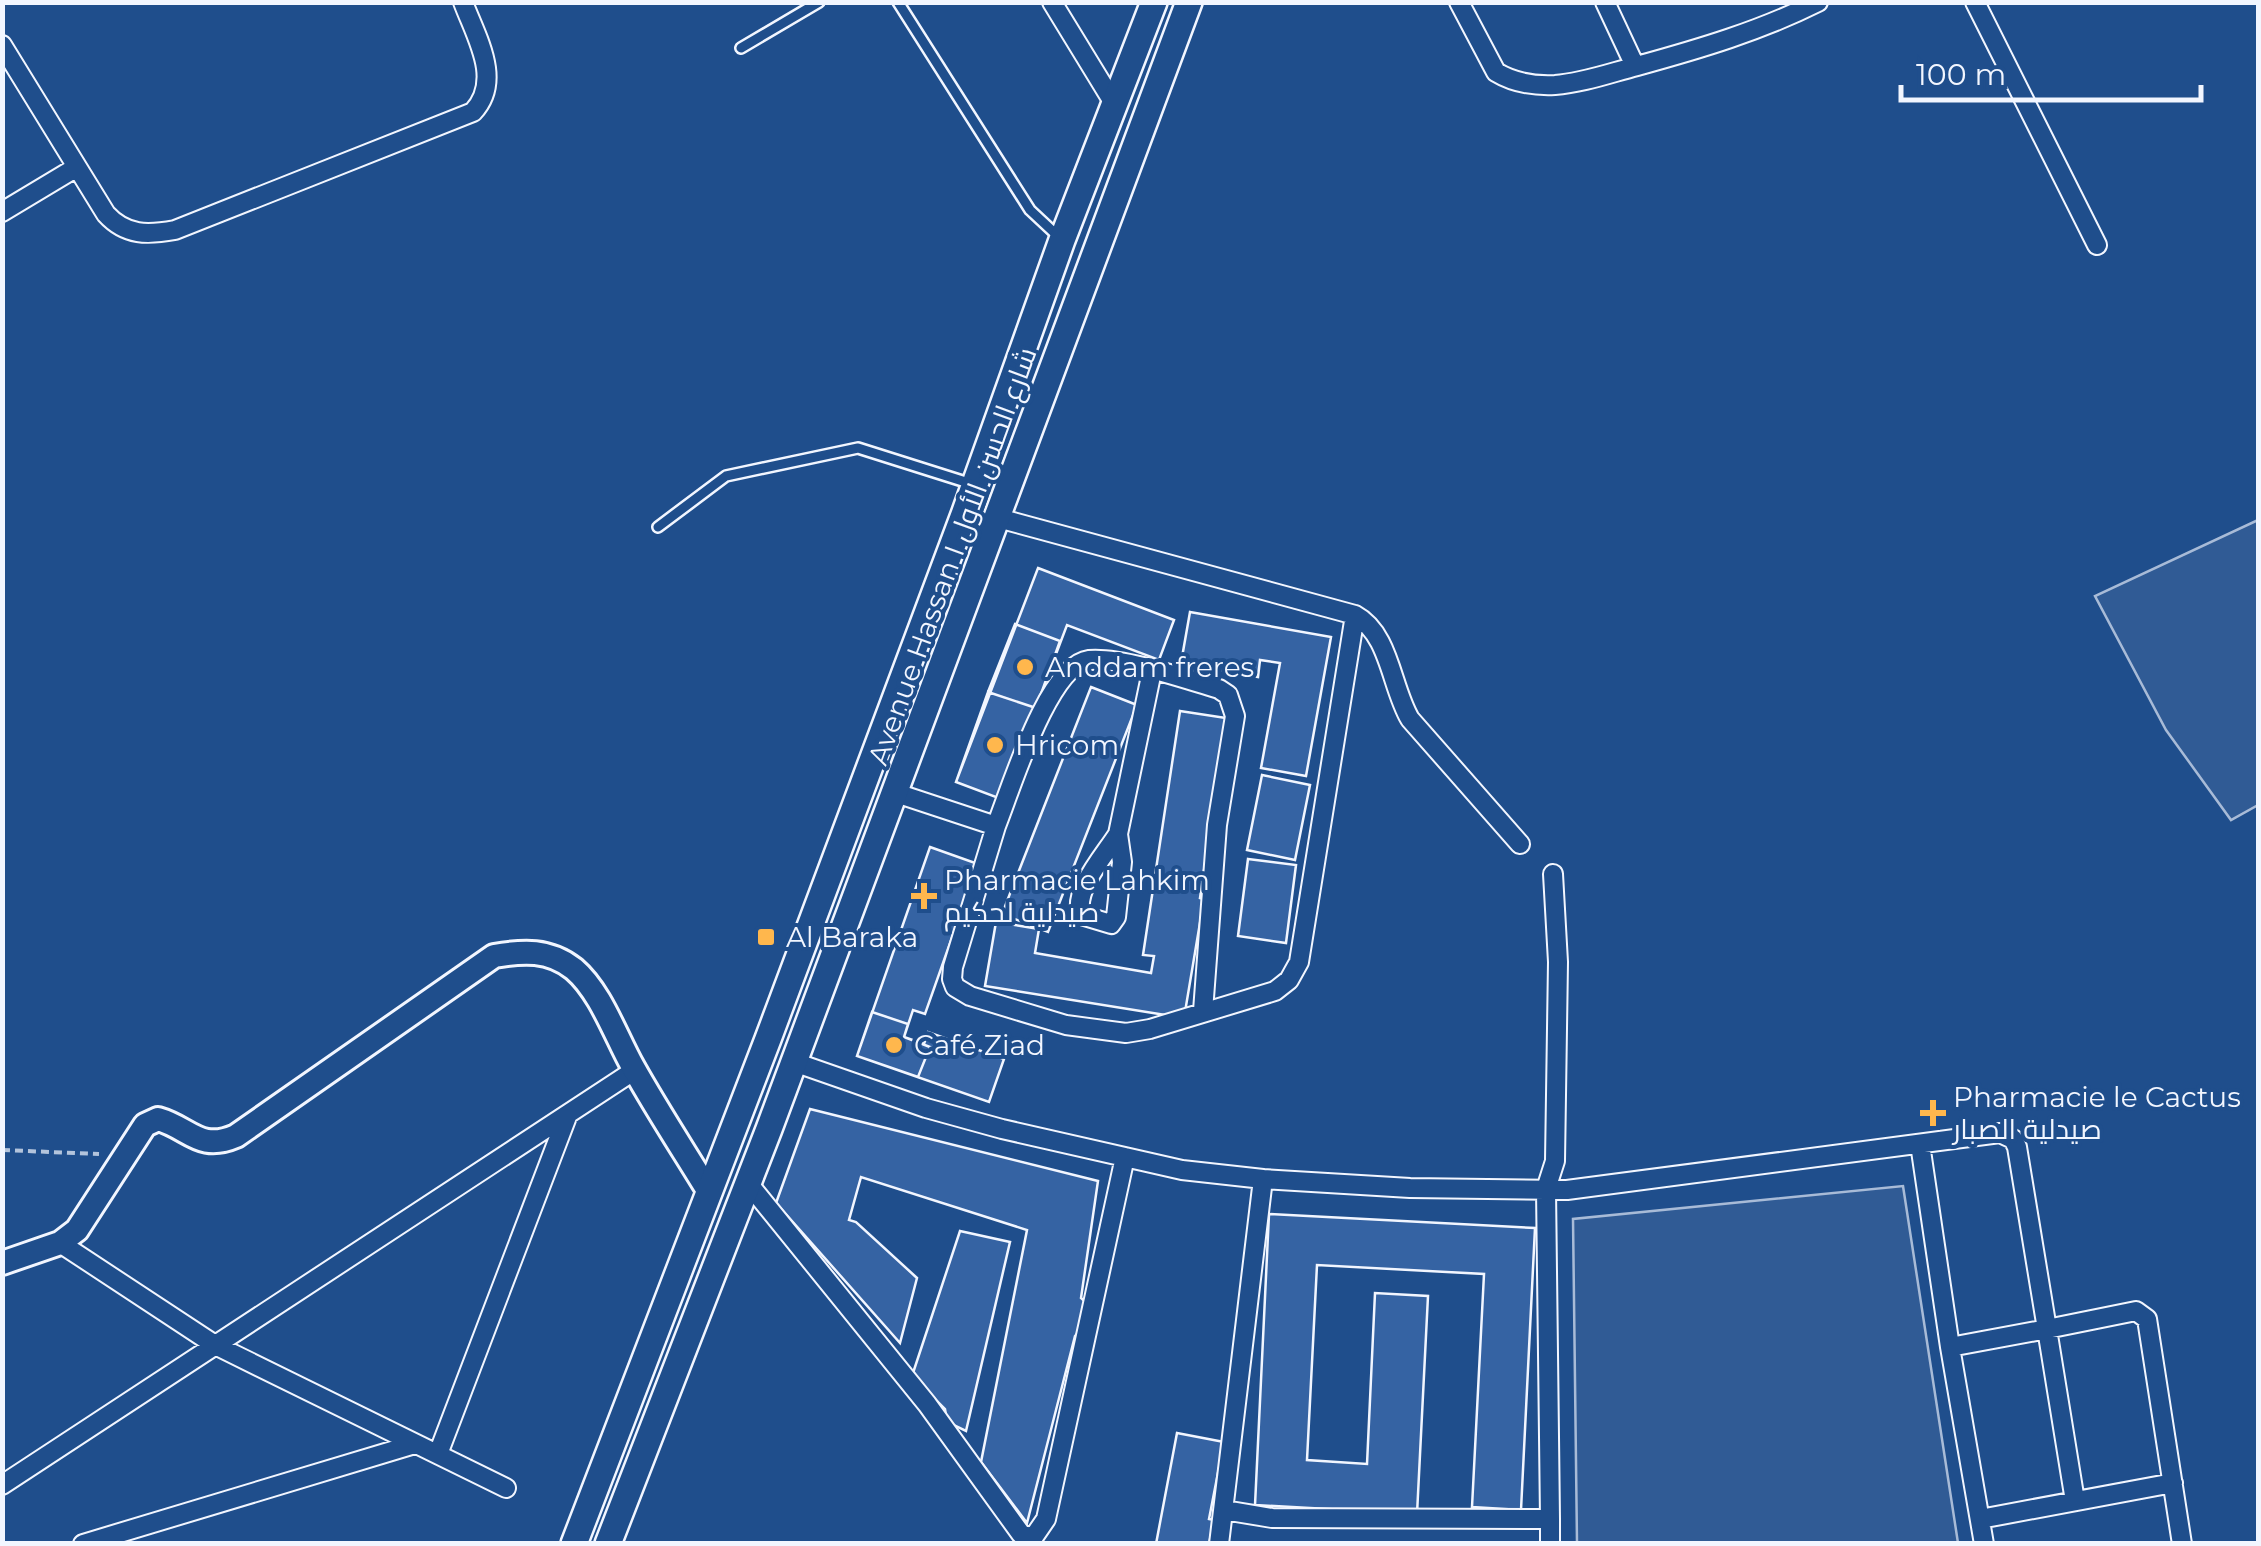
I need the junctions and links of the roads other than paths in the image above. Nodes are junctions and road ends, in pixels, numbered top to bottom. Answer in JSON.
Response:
{"nodes":[{"id":1,"x":463,"y":2,"type":"edge"},
{"id":2,"x":819,"y":2,"type":"edge"},
{"id":3,"x":898,"y":2,"type":"edge"},
{"id":4,"x":1052,"y":2,"type":"edge"},
{"id":5,"x":1154,"y":2,"type":"edge"},
{"id":6,"x":1190,"y":2,"type":"edge"},
{"id":7,"x":1459,"y":2,"type":"edge"},
{"id":8,"x":1605,"y":2,"type":"edge"},
{"id":9,"x":1818,"y":2,"type":"edge"},
{"id":10,"x":1975,"y":2,"type":"edge"},
{"id":11,"x":2,"y":45,"type":"edge"},
{"id":12,"x":741,"y":48,"type":"dead end"},
{"id":13,"x":1635,"y":66,"type":"junction"},
{"id":14,"x":1115,"y":105,"type":"junction"},
{"id":15,"x":77,"y":167,"type":"junction"},
{"id":16,"x":2,"y":212,"type":"edge"},
{"id":17,"x":1062,"y":240,"type":"junction"},
{"id":18,"x":2097,"y":245,"type":"dead end"},
{"id":19,"x":975,"y":485,"type":"junction"},
{"id":20,"x":998,"y":518,"type":"junction"},
{"id":21,"x":658,"y":528,"type":"dead end"},
{"id":22,"x":1355,"y":614,"type":"junction"},
{"id":23,"x":1152,"y":671,"type":"junction"},
{"id":24,"x":896,"y":792,"type":"junction"},
{"id":25,"x":996,"y":826,"type":"junction"},
{"id":26,"x":1118,"y":834,"type":"dead end"},
{"id":27,"x":1520,"y":844,"type":"dead end"},
{"id":28,"x":1553,"y":874,"type":"dead end"},
{"id":29,"x":1204,"y":1010,"type":"junction"},
{"id":30,"x":794,"y":1062,"type":"junction"},
{"id":31,"x":634,"y":1070,"type":"junction"},
{"id":32,"x":569,"y":1113,"type":"junction"},
{"id":33,"x":1920,"y":1144,"type":"junction"},
{"id":34,"x":1125,"y":1157,"type":"junction"},
{"id":35,"x":1263,"y":1180,"type":"junction"},
{"id":36,"x":748,"y":1183,"type":"junction"},
{"id":37,"x":1546,"y":1189,"type":"junction"},
{"id":38,"x":709,"y":1192,"type":"junction"},
{"id":39,"x":60,"y":1242,"type":"junction"},
{"id":40,"x":2,"y":1263,"type":"edge"},
{"id":41,"x":2046,"y":1328,"type":"junction"},
{"id":42,"x":215,"y":1345,"type":"junction"},
{"id":43,"x":1950,"y":1347,"type":"junction"},
{"id":44,"x":416,"y":1444,"type":"junction"},
{"id":45,"x":438,"y":1454,"type":"junction"},
{"id":46,"x":2173,"y":1483,"type":"junction"},
{"id":47,"x":2,"y":1484,"type":"edge"},
{"id":48,"x":506,"y":1488,"type":"dead end"},
{"id":49,"x":2075,"y":1501,"type":"junction"},
{"id":50,"x":1224,"y":1510,"type":"junction"},
{"id":51,"x":1550,"y":1519,"type":"junction"},
{"id":52,"x":1980,"y":1519,"type":"junction"},
{"id":53,"x":83,"y":1544,"type":"edge"},
{"id":54,"x":574,"y":1544,"type":"edge"},
{"id":55,"x":608,"y":1544,"type":"edge"},
{"id":56,"x":1219,"y":1544,"type":"edge"},
{"id":57,"x":1550,"y":1544,"type":"edge"},
{"id":58,"x":1984,"y":1544,"type":"edge"},
{"id":59,"x":2182,"y":1544,"type":"edge"}],
"edges":[{"from":1,"to":15,"type":"street"},
{"from":2,"to":12,"type":"lane"},
{"from":3,"to":17,"type":"lane"},
{"from":4,"to":14,"type":"street"},
{"from":5,"to":14,"type":"main road"},
{"from":6,"to":20,"type":"main road","name":"Avenue Hassan I شارع الحسن الأول"},
{"from":7,"to":13,"type":"street"},
{"from":8,"to":13,"type":"street"},
{"from":9,"to":13,"type":"street"},
{"from":10,"to":18,"type":"street"},
{"from":11,"to":15,"type":"street"},
{"from":14,"to":17,"type":"main road"},
{"from":15,"to":16,"type":"street"},
{"from":17,"to":19,"type":"main road"},
{"from":19,"to":21,"type":"lane"},
{"from":19,"to":38,"type":"main road"},
{"from":20,"to":22,"type":"street"},
{"from":20,"to":24,"type":"main road","name":"Avenue Hassan I شارع الحسن الأول"},
{"from":22,"to":27,"type":"street"},
{"from":22,"to":29,"type":"street"},
{"from":23,"to":25,"type":"street"},
{"from":23,"to":26,"type":"street"},
{"from":23,"to":29,"type":"street"},
{"from":24,"to":25,"type":"street"},
{"from":24,"to":30,"type":"main road","name":"Avenue Hassan I شارع الحسن الأول"},
{"from":25,"to":29,"type":"street"},
{"from":28,"to":37,"type":"street"},
{"from":30,"to":34,"type":"street"},
{"from":30,"to":36,"type":"main road","name":"Avenue Hassan I شارع الحسن الأول"},
{"from":31,"to":32,"type":"street"},
{"from":31,"to":38,"type":"street"},
{"from":31,"to":39,"type":"street"},
{"from":32,"to":42,"type":"street"},
{"from":32,"to":45,"type":"street"},
{"from":33,"to":37,"type":"street"},
{"from":33,"to":41,"type":"street"},
{"from":33,"to":43,"type":"street"},
{"from":34,"to":35,"type":"street"},
{"from":34,"to":36,"type":"street"},
{"from":35,"to":37,"type":"street"},
{"from":35,"to":50,"type":"street"},
{"from":36,"to":55,"type":"main road","name":"Avenue Hassan I شارع الحسن الأول"},
{"from":37,"to":51,"type":"street"},
{"from":38,"to":54,"type":"main road"},
{"from":39,"to":40,"type":"street"},
{"from":39,"to":42,"type":"street"},
{"from":41,"to":43,"type":"street"},
{"from":41,"to":46,"type":"street"},
{"from":41,"to":49,"type":"street"},
{"from":42,"to":44,"type":"street"},
{"from":42,"to":47,"type":"street"},
{"from":43,"to":52,"type":"street"},
{"from":44,"to":45,"type":"street"},
{"from":44,"to":53,"type":"street"},
{"from":45,"to":48,"type":"street"},
{"from":46,"to":49,"type":"street"},
{"from":46,"to":59,"type":"street"},
{"from":49,"to":52,"type":"street"},
{"from":50,"to":51,"type":"street"},
{"from":50,"to":56,"type":"street"},
{"from":51,"to":57,"type":"street"},
{"from":52,"to":58,"type":"street"}]}
